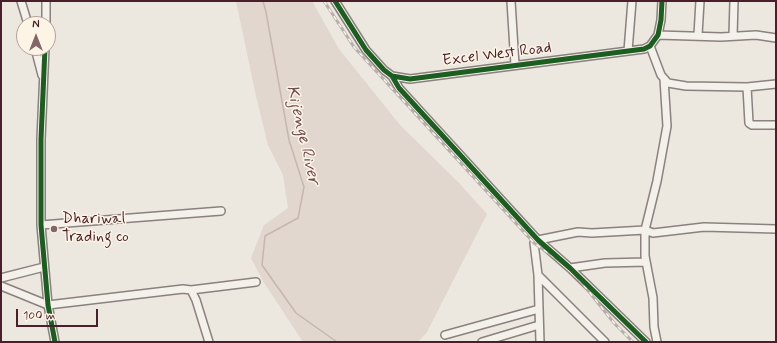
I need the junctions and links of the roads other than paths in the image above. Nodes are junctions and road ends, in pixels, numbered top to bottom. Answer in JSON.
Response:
{"nodes":[{"id":1,"x":22,"y":1,"type":"edge"},
{"id":2,"x":46,"y":1,"type":"edge"},
{"id":3,"x":335,"y":1,"type":"edge"},
{"id":4,"x":511,"y":1,"type":"edge"},
{"id":5,"x":632,"y":1,"type":"edge"},
{"id":6,"x":662,"y":1,"type":"edge"},
{"id":7,"x":700,"y":1,"type":"edge"},
{"id":8,"x":734,"y":1,"type":"edge"},
{"id":9,"x":26,"y":16,"type":"edge"},
{"id":10,"x":46,"y":16,"type":"edge"},
{"id":11,"x":658,"y":35,"type":"junction"},
{"id":12,"x":698,"y":35,"type":"junction"},
{"id":13,"x":733,"y":36,"type":"junction"},
{"id":14,"x":776,"y":38,"type":"edge"},
{"id":15,"x":650,"y":46,"type":"junction"},
{"id":16,"x":628,"y":52,"type":"junction"},
{"id":17,"x":37,"y":56,"type":"edge"},
{"id":18,"x":45,"y":56,"type":"edge"},
{"id":19,"x":515,"y":65,"type":"junction"},
{"id":20,"x":392,"y":76,"type":"junction"},
{"id":21,"x":664,"y":80,"type":"junction"},
{"id":22,"x":45,"y":84,"type":"junction"},
{"id":23,"x":776,"y":84,"type":"edge"},
{"id":24,"x":747,"y":87,"type":"junction"},
{"id":25,"x":776,"y":125,"type":"edge"},
{"id":26,"x":221,"y":211,"type":"dead end"},
{"id":27,"x":41,"y":226,"type":"junction"},
{"id":28,"x":776,"y":229,"type":"edge"},
{"id":29,"x":645,"y":230,"type":"junction"},
{"id":30,"x":536,"y":241,"type":"junction"},
{"id":31,"x":646,"y":262,"type":"junction"},
{"id":32,"x":44,"y":268,"type":"junction"},
{"id":33,"x":570,"y":268,"type":"junction"},
{"id":34,"x":538,"y":275,"type":"junction"},
{"id":35,"x":1,"y":278,"type":"edge"},
{"id":36,"x":256,"y":282,"type":"dead end"},
{"id":37,"x":1,"y":286,"type":"edge"},
{"id":38,"x":191,"y":290,"type":"junction"},
{"id":39,"x":48,"y":305,"type":"junction"},
{"id":40,"x":539,"y":309,"type":"junction"},
{"id":41,"x":539,"y":325,"type":"junction"},
{"id":42,"x":445,"y":335,"type":"dead end"},
{"id":43,"x":55,"y":342,"type":"edge"},
{"id":44,"x":209,"y":342,"type":"edge"},
{"id":45,"x":482,"y":342,"type":"edge"},
{"id":46,"x":540,"y":342,"type":"edge"},
{"id":47,"x":605,"y":342,"type":"edge"},
{"id":48,"x":646,"y":342,"type":"edge"},
{"id":49,"x":657,"y":342,"type":"edge"}],
"edges":[{"from":1,"to":9,"type":"street"},
{"from":2,"to":10,"type":"street"},
{"from":3,"to":20,"type":"street"},
{"from":4,"to":19,"type":"street"},
{"from":5,"to":16,"type":"street"},
{"from":6,"to":11,"type":"street"},
{"from":7,"to":12,"type":"street"},
{"from":8,"to":13,"type":"street"},
{"from":11,"to":12,"type":"street"},
{"from":11,"to":15,"type":"street"},
{"from":12,"to":13,"type":"street"},
{"from":13,"to":14,"type":"street"},
{"from":15,"to":16,"type":"street","name":"Excel West Road"},
{"from":15,"to":21,"type":"street"},
{"from":16,"to":19,"type":"street","name":"Excel West Road"},
{"from":17,"to":22,"type":"street"},
{"from":18,"to":22,"type":"street"},
{"from":19,"to":20,"type":"street","name":"Excel West Road"},
{"from":20,"to":30,"type":"street"},
{"from":21,"to":24,"type":"street"},
{"from":21,"to":29,"type":"street"},
{"from":22,"to":27,"type":"street"},
{"from":23,"to":24,"type":"street"},
{"from":24,"to":25,"type":"street"},
{"from":26,"to":27,"type":"street"},
{"from":27,"to":32,"type":"street"},
{"from":28,"to":29,"type":"street"},
{"from":29,"to":30,"type":"street"},
{"from":29,"to":31,"type":"street"},
{"from":30,"to":33,"type":"street"},
{"from":30,"to":34,"type":"street"},
{"from":31,"to":33,"type":"street"},
{"from":31,"to":49,"type":"street"},
{"from":32,"to":35,"type":"street"},
{"from":32,"to":39,"type":"street"},
{"from":33,"to":48,"type":"street"},
{"from":34,"to":40,"type":"street"},
{"from":34,"to":47,"type":"street"},
{"from":36,"to":38,"type":"street"},
{"from":37,"to":39,"type":"street"},
{"from":38,"to":39,"type":"street"},
{"from":38,"to":44,"type":"street"},
{"from":39,"to":43,"type":"street"},
{"from":40,"to":41,"type":"street"},
{"from":40,"to":42,"type":"street"},
{"from":41,"to":45,"type":"street"},
{"from":41,"to":46,"type":"street"}]}
